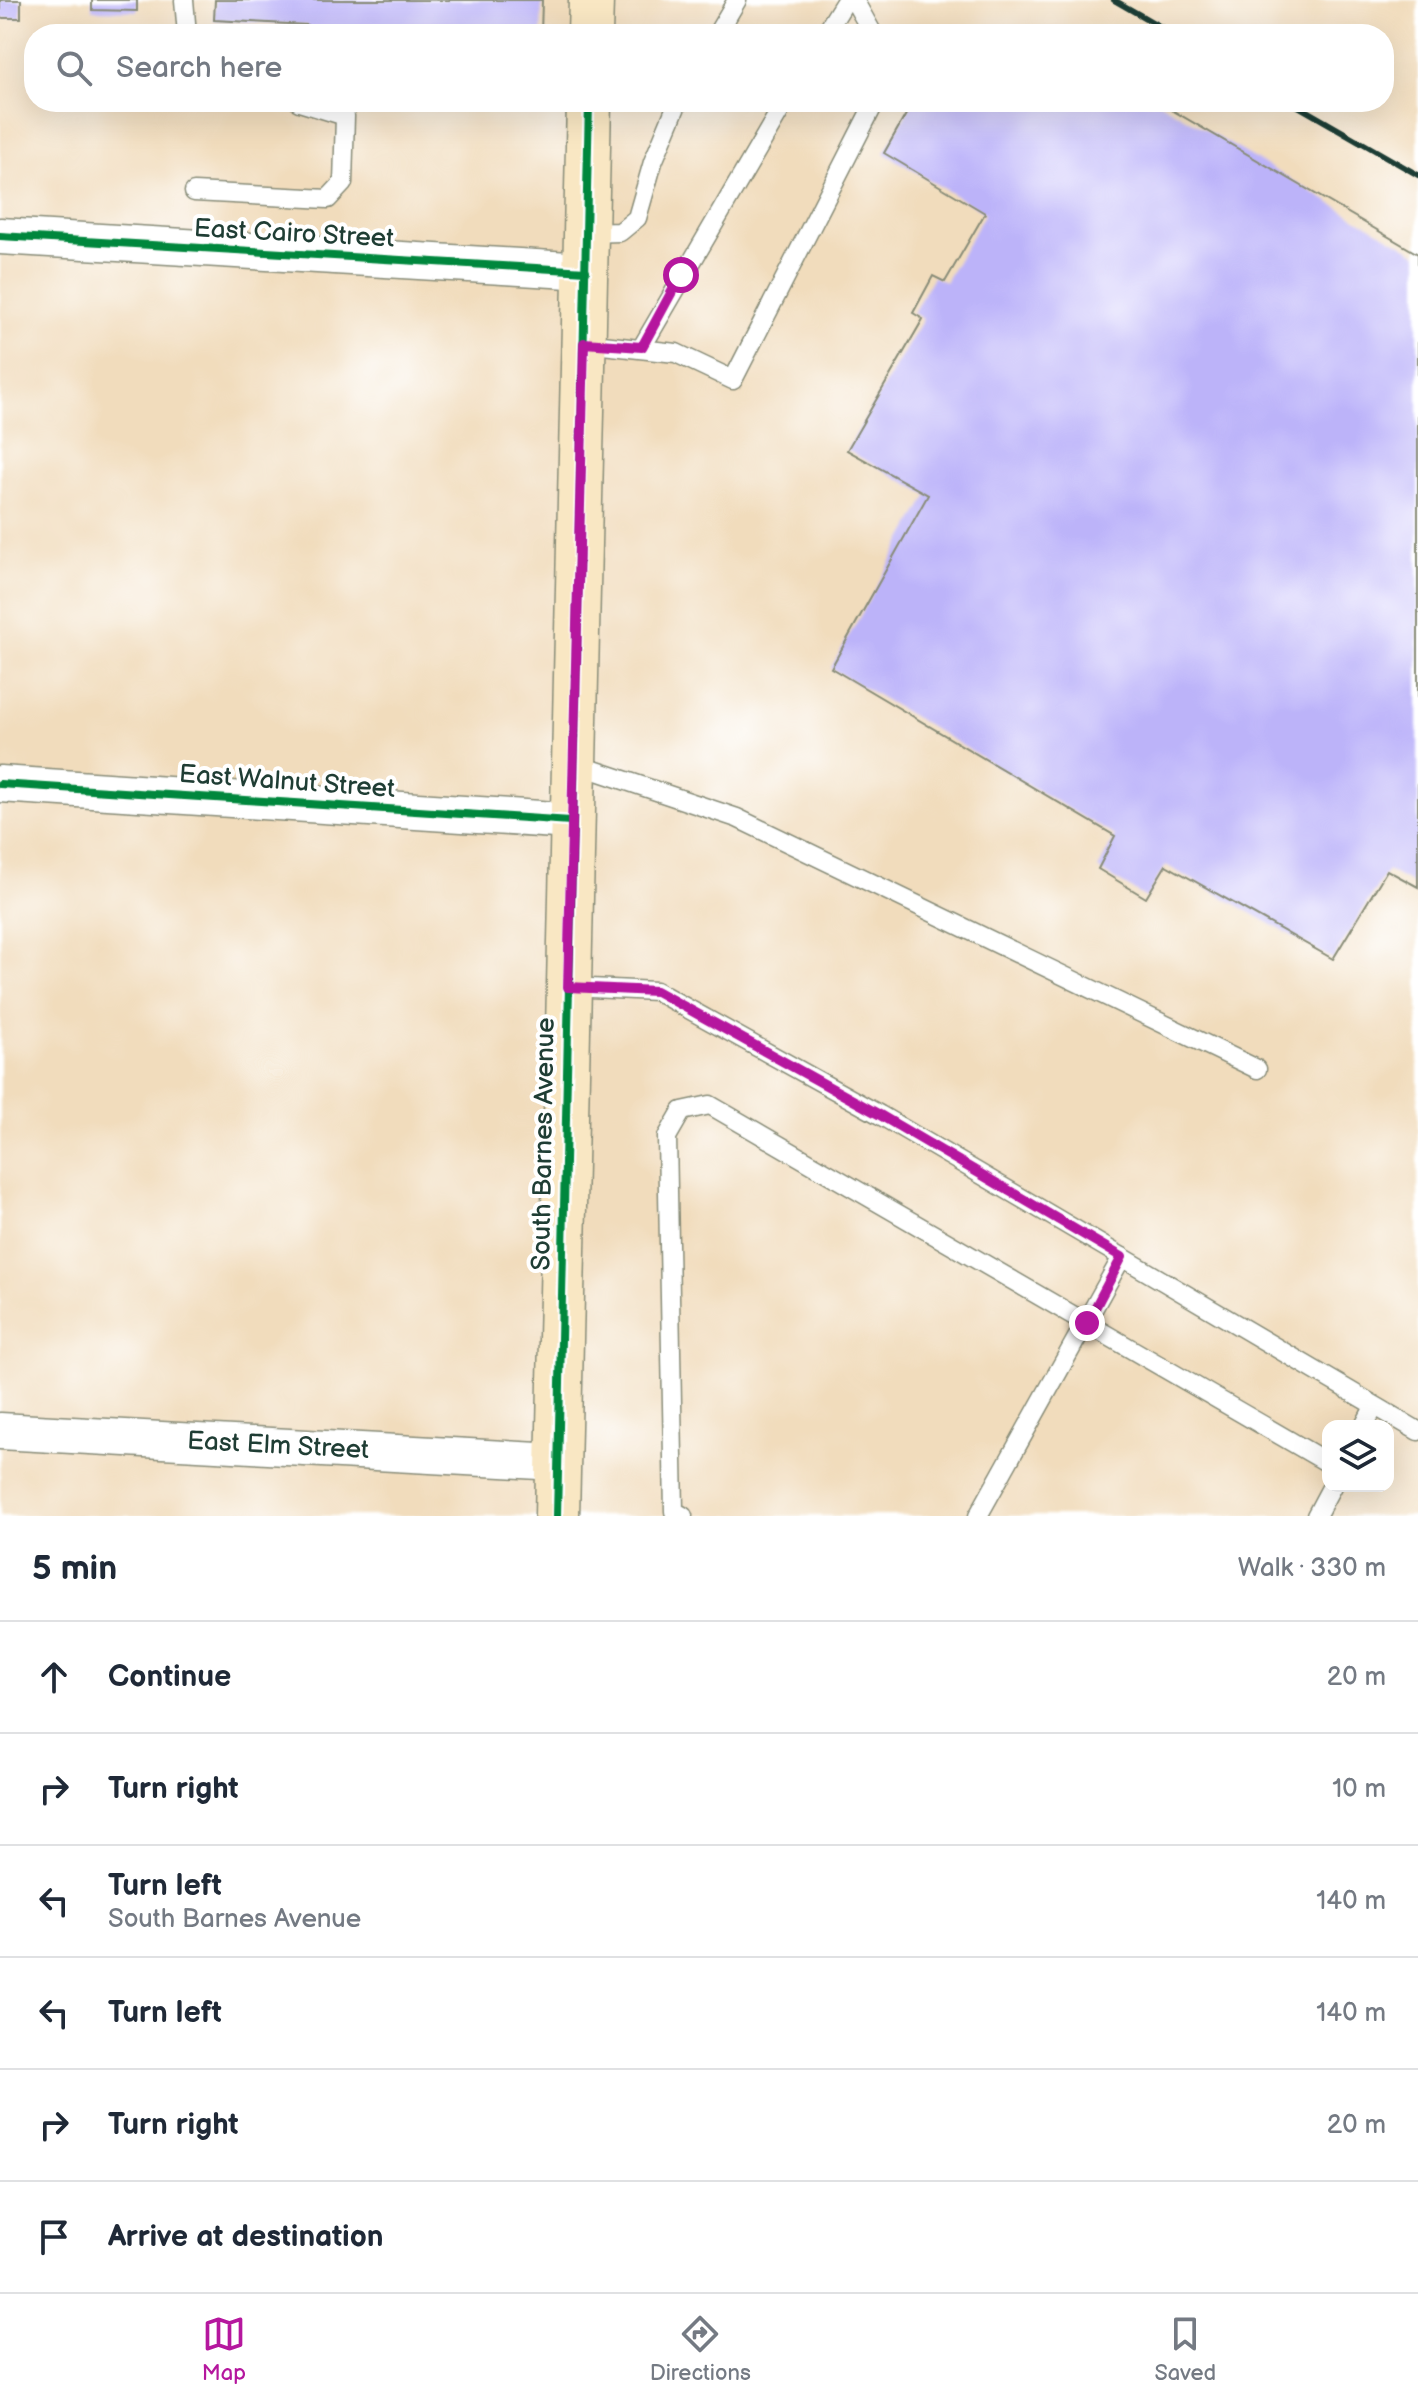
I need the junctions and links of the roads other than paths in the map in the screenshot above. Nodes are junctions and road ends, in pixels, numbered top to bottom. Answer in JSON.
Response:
{"nodes":[{"id":1,"x":184,"y":0,"type":"edge"},
{"id":2,"x":591,"y":0,"type":"edge"},
{"id":3,"x":737,"y":0,"type":"edge"},
{"id":4,"x":846,"y":0,"type":"edge"},
{"id":5,"x":854,"y":0,"type":"edge"},
{"id":6,"x":186,"y":24,"type":"edge"},
{"id":7,"x":590,"y":24,"type":"edge"},
{"id":8,"x":723,"y":24,"type":"edge"},
{"id":9,"x":831,"y":24,"type":"edge"},
{"id":10,"x":867,"y":24,"type":"edge"},
{"id":11,"x":332,"y":112,"type":"edge"},
{"id":12,"x":589,"y":112,"type":"edge"},
{"id":13,"x":674,"y":112,"type":"edge"},
{"id":14,"x":779,"y":112,"type":"edge"},
{"id":15,"x":870,"y":112,"type":"edge"},
{"id":16,"x":194,"y":192,"type":"dead end"},
{"id":17,"x":0,"y":236,"type":"edge"},
{"id":18,"x":586,"y":252,"type":"junction"},
{"id":19,"x":584,"y":343,"type":"junction"},
{"id":20,"x":642,"y":347,"type":"junction"},
{"id":21,"x":573,"y":763,"type":"junction"},
{"id":22,"x":0,"y":784,"type":"edge"},
{"id":23,"x":571,"y":821,"type":"junction"},
{"id":24,"x":568,"y":987,"type":"junction"},
{"id":25,"x":1257,"y":1069,"type":"dead end"},
{"id":26,"x":1122,"y":1257,"type":"junction"},
{"id":27,"x":1087,"y":1323,"type":"junction"},
{"id":28,"x":1374,"y":1407,"type":"junction"},
{"id":29,"x":1367,"y":1420,"type":"edge"},
{"id":30,"x":0,"y":1431,"type":"edge"},
{"id":31,"x":1418,"y":1431,"type":"edge"},
{"id":32,"x":1322,"y":1460,"type":"edge"},
{"id":33,"x":557,"y":1462,"type":"junction"},
{"id":34,"x":1329,"y":1492,"type":"edge"},
{"id":35,"x":557,"y":1516,"type":"edge"},
{"id":36,"x":683,"y":1516,"type":"edge"},
{"id":37,"x":978,"y":1516,"type":"edge"},
{"id":38,"x":1316,"y":1516,"type":"edge"}],
"edges":[{"from":1,"to":6,"type":"lane"},
{"from":2,"to":7,"type":"street"},
{"from":3,"to":8,"type":"lane"},
{"from":4,"to":9,"type":"lane"},
{"from":5,"to":10,"type":"lane"},
{"from":11,"to":16,"type":"lane"},
{"from":12,"to":18,"type":"street","name":"South Barnes Avenue"},
{"from":13,"to":18,"type":"lane"},
{"from":14,"to":20,"type":"lane"},
{"from":15,"to":20,"type":"lane"},
{"from":17,"to":18,"type":"street","name":"East Cairo Street"},
{"from":18,"to":19,"type":"street","name":"South Barnes Avenue"},
{"from":19,"to":20,"type":"lane"},
{"from":19,"to":21,"type":"street","name":"South Barnes Avenue"},
{"from":21,"to":23,"type":"street","name":"South Barnes Avenue"},
{"from":21,"to":25,"type":"lane"},
{"from":22,"to":23,"type":"street","name":"East Walnut Street"},
{"from":23,"to":24,"type":"street","name":"South Barnes Avenue"},
{"from":24,"to":26,"type":"lane"},
{"from":24,"to":33,"type":"street","name":"South Barnes Avenue"},
{"from":26,"to":27,"type":"lane"},
{"from":26,"to":28,"type":"lane"},
{"from":27,"to":32,"type":"lane"},
{"from":27,"to":36,"type":"lane"},
{"from":27,"to":37,"type":"lane"},
{"from":28,"to":29,"type":"lane"},
{"from":28,"to":31,"type":"lane"},
{"from":30,"to":33,"type":"street","name":"East Elm Street"},
{"from":33,"to":35,"type":"street","name":"South Barnes Avenue"},
{"from":34,"to":38,"type":"lane"}]}
